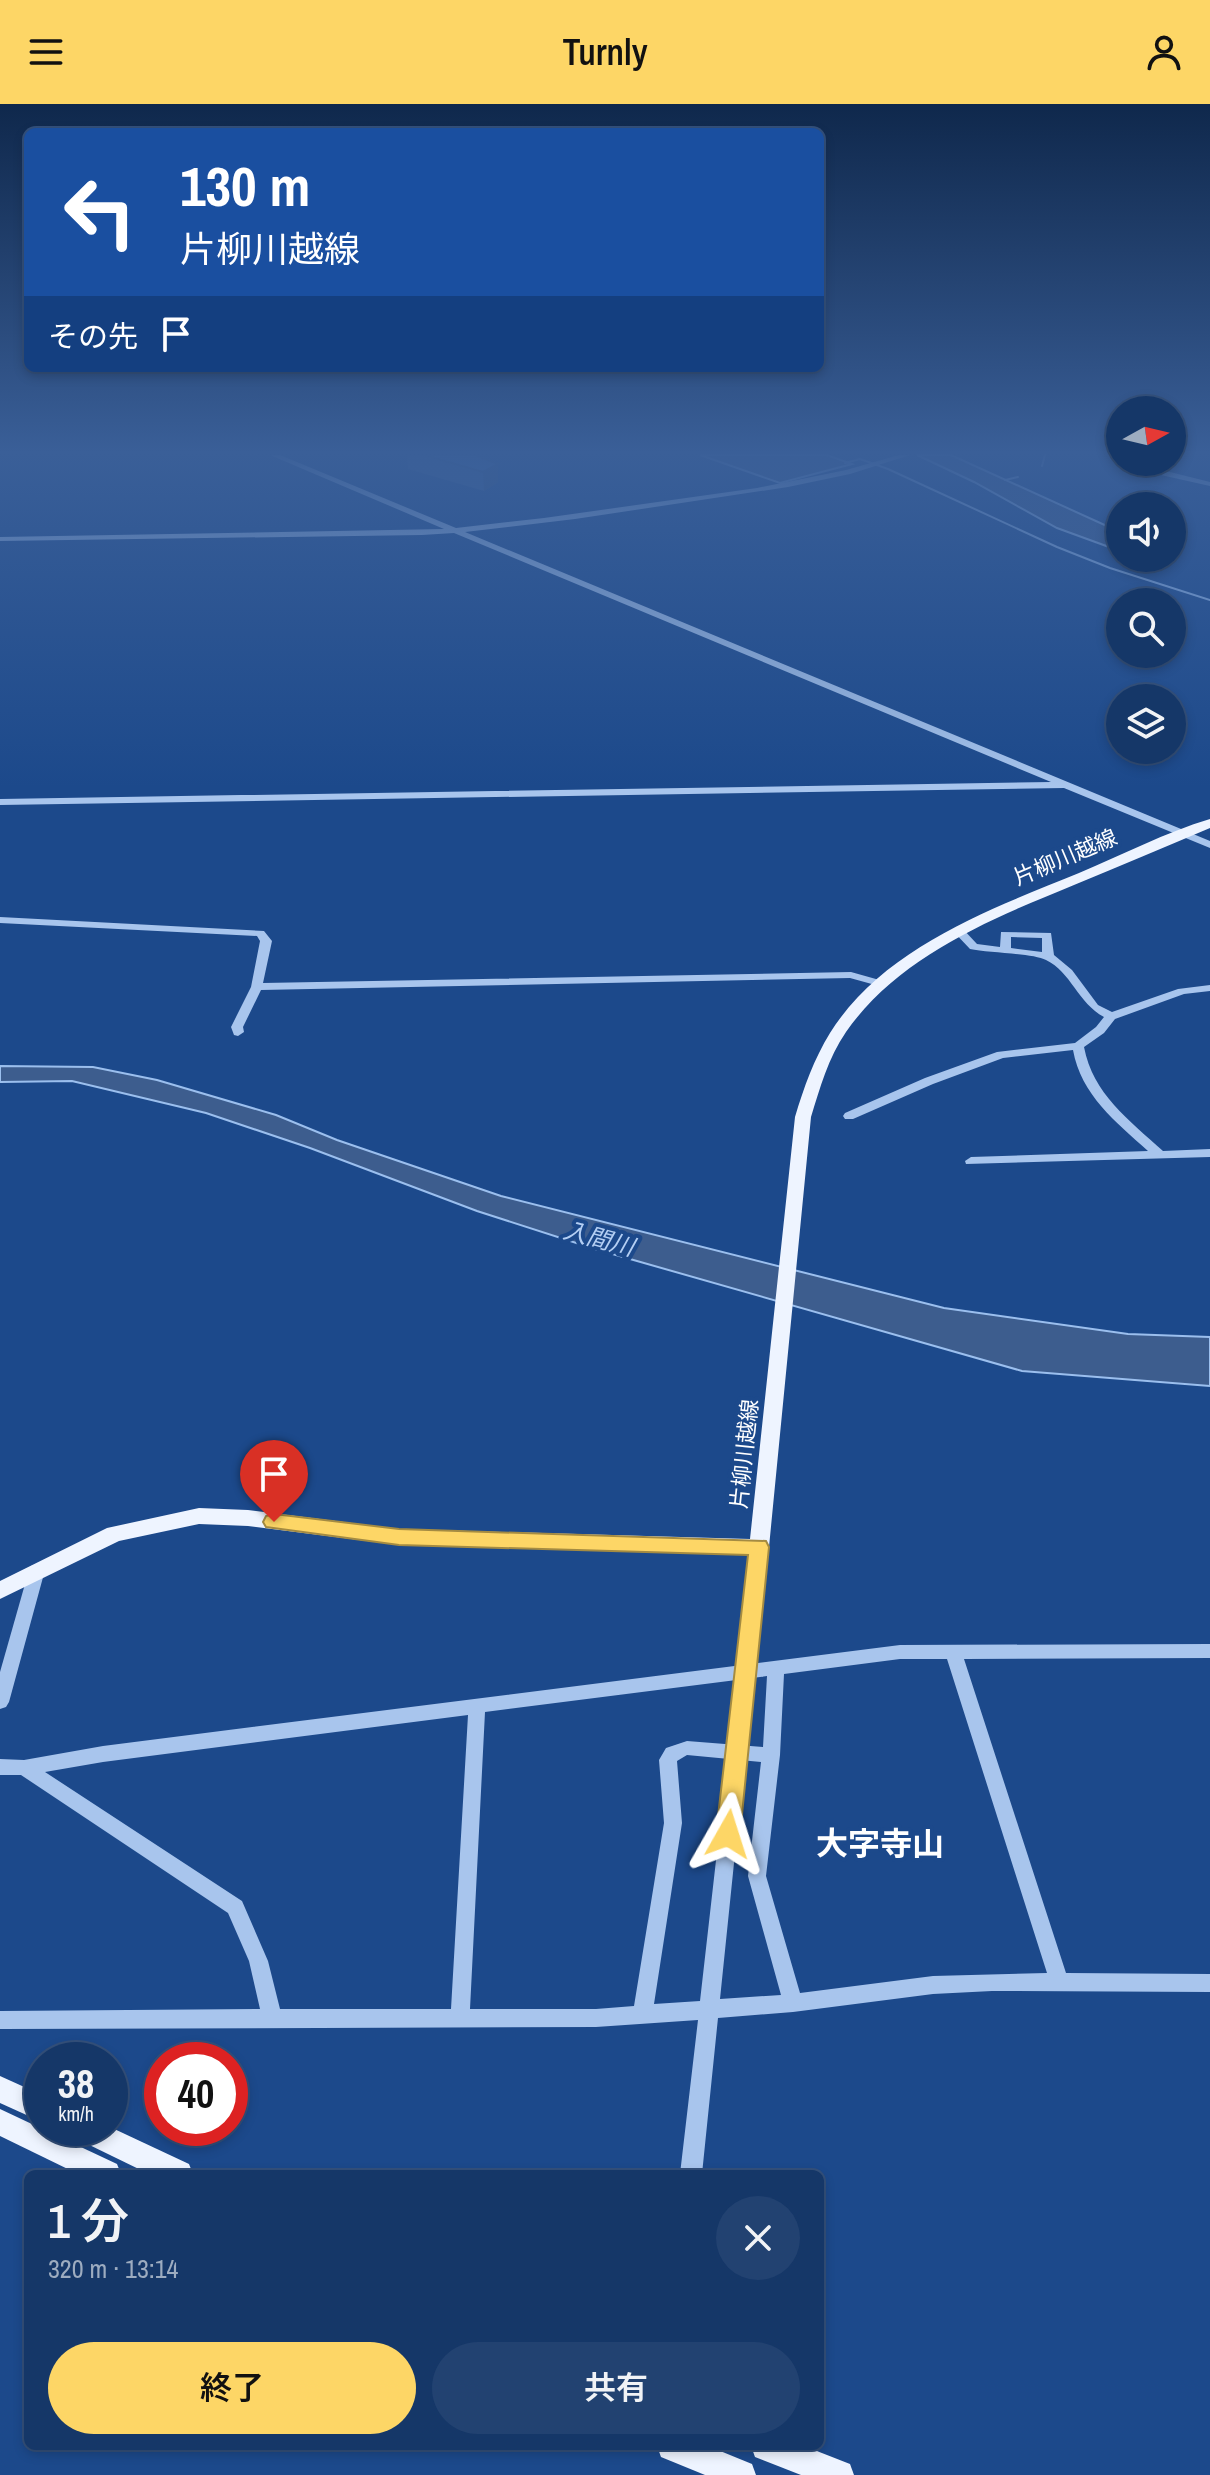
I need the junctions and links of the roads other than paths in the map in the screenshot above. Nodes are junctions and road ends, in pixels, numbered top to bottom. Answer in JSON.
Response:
{"nodes":[{"id":1,"x":537,"y":566,"type":"edge"},
{"id":2,"x":1062,"y":785,"type":"junction"},
{"id":3,"x":0,"y":802,"type":"edge"},
{"id":4,"x":1210,"y":823,"type":"edge"},
{"id":5,"x":1182,"y":834,"type":"junction"},
{"id":6,"x":1210,"y":845,"type":"edge"},
{"id":7,"x":0,"y":920,"type":"edge"},
{"id":8,"x":958,"y":930,"type":"junction"},
{"id":9,"x":1006,"y":951,"type":"junction"},
{"id":10,"x":1048,"y":956,"type":"junction"},
{"id":11,"x":879,"y":983,"type":"junction"},
{"id":12,"x":257,"y":987,"type":"junction"},
{"id":13,"x":1210,"y":988,"type":"edge"},
{"id":14,"x":1111,"y":1016,"type":"junction"},
{"id":15,"x":238,"y":1032,"type":"dead end"},
{"id":16,"x":1078,"y":1046,"type":"junction"},
{"id":17,"x":849,"y":1116,"type":"dead end"},
{"id":18,"x":1210,"y":1153,"type":"edge"},
{"id":19,"x":1159,"y":1154,"type":"junction"},
{"id":20,"x":971,"y":1161,"type":"dead end"},
{"id":21,"x":759,"y":1547,"type":"junction"},
{"id":22,"x":37,"y":1570,"type":"junction"},
{"id":23,"x":0,"y":1591,"type":"edge"},
{"id":24,"x":953,"y":1651,"type":"junction"},
{"id":25,"x":1210,"y":1651,"type":"edge"},
{"id":26,"x":776,"y":1667,"type":"junction"},
{"id":27,"x":0,"y":1702,"type":"edge"},
{"id":28,"x":477,"y":1705,"type":"junction"},
{"id":29,"x":771,"y":1755,"type":"junction"},
{"id":30,"x":0,"y":1767,"type":"edge"},
{"id":31,"x":24,"y":1768,"type":"junction"},
{"id":32,"x":1059,"y":1981,"type":"junction"},
{"id":33,"x":1210,"y":1983,"type":"edge"},
{"id":34,"x":793,"y":2003,"type":"junction"},
{"id":35,"x":709,"y":2010,"type":"junction"},
{"id":36,"x":642,"y":2016,"type":"junction"},
{"id":37,"x":271,"y":2018,"type":"junction"},
{"id":38,"x":460,"y":2019,"type":"junction"},
{"id":39,"x":0,"y":2020,"type":"edge"},
{"id":40,"x":0,"y":2089,"type":"edge"},
{"id":41,"x":24,"y":2100,"type":"edge"},
{"id":42,"x":0,"y":2122,"type":"edge"},
{"id":43,"x":120,"y":2146,"type":"edge"},
{"id":44,"x":99,"y":2170,"type":"edge"},
{"id":45,"x":171,"y":2170,"type":"edge"},
{"id":46,"x":691,"y":2170,"type":"edge"},
{"id":47,"x":682,"y":2450,"type":"edge"},
{"id":48,"x":776,"y":2450,"type":"edge"},
{"id":49,"x":741,"y":2475,"type":"edge"},
{"id":50,"x":839,"y":2475,"type":"edge"}],
"edges":[{"from":1,"to":2,"type":"street"},
{"from":2,"to":3,"type":"street"},
{"from":2,"to":5,"type":"street"},
{"from":4,"to":5,"type":"main road","name":"片柳川越線"},
{"from":5,"to":6,"type":"street"},
{"from":5,"to":8,"type":"main road","name":"片柳川越線"},
{"from":7,"to":12,"type":"street"},
{"from":8,"to":9,"type":"street"},
{"from":8,"to":11,"type":"main road","name":"片柳川越線"},
{"from":9,"to":10,"type":"street"},
{"from":9,"to":10,"type":"street"},
{"from":10,"to":14,"type":"street"},
{"from":11,"to":12,"type":"street"},
{"from":11,"to":21,"type":"main road","name":"片柳川越線"},
{"from":12,"to":15,"type":"street"},
{"from":13,"to":14,"type":"street"},
{"from":14,"to":16,"type":"street"},
{"from":16,"to":17,"type":"street"},
{"from":16,"to":19,"type":"street"},
{"from":18,"to":19,"type":"street"},
{"from":19,"to":20,"type":"street"},
{"from":21,"to":22,"type":"main road"},
{"from":21,"to":35,"type":"street","bridge":true},
{"from":22,"to":23,"type":"main road"},
{"from":22,"to":27,"type":"street"},
{"from":24,"to":25,"type":"street"},
{"from":24,"to":26,"type":"street"},
{"from":24,"to":32,"type":"street"},
{"from":26,"to":28,"type":"street"},
{"from":26,"to":29,"type":"street"},
{"from":28,"to":31,"type":"street"},
{"from":28,"to":38,"type":"street"},
{"from":29,"to":34,"type":"street"},
{"from":29,"to":36,"type":"street"},
{"from":30,"to":31,"type":"street"},
{"from":31,"to":37,"type":"street"},
{"from":32,"to":33,"type":"street"},
{"from":32,"to":34,"type":"street"},
{"from":34,"to":35,"type":"street"},
{"from":35,"to":36,"type":"street"},
{"from":35,"to":46,"type":"street"},
{"from":36,"to":38,"type":"street"},
{"from":37,"to":38,"type":"street"},
{"from":37,"to":39,"type":"street"},
{"from":40,"to":41,"type":"main road"},
{"from":42,"to":44,"type":"main road"},
{"from":43,"to":45,"type":"main road"},
{"from":47,"to":49,"type":"main road"},
{"from":48,"to":50,"type":"main road"}]}
